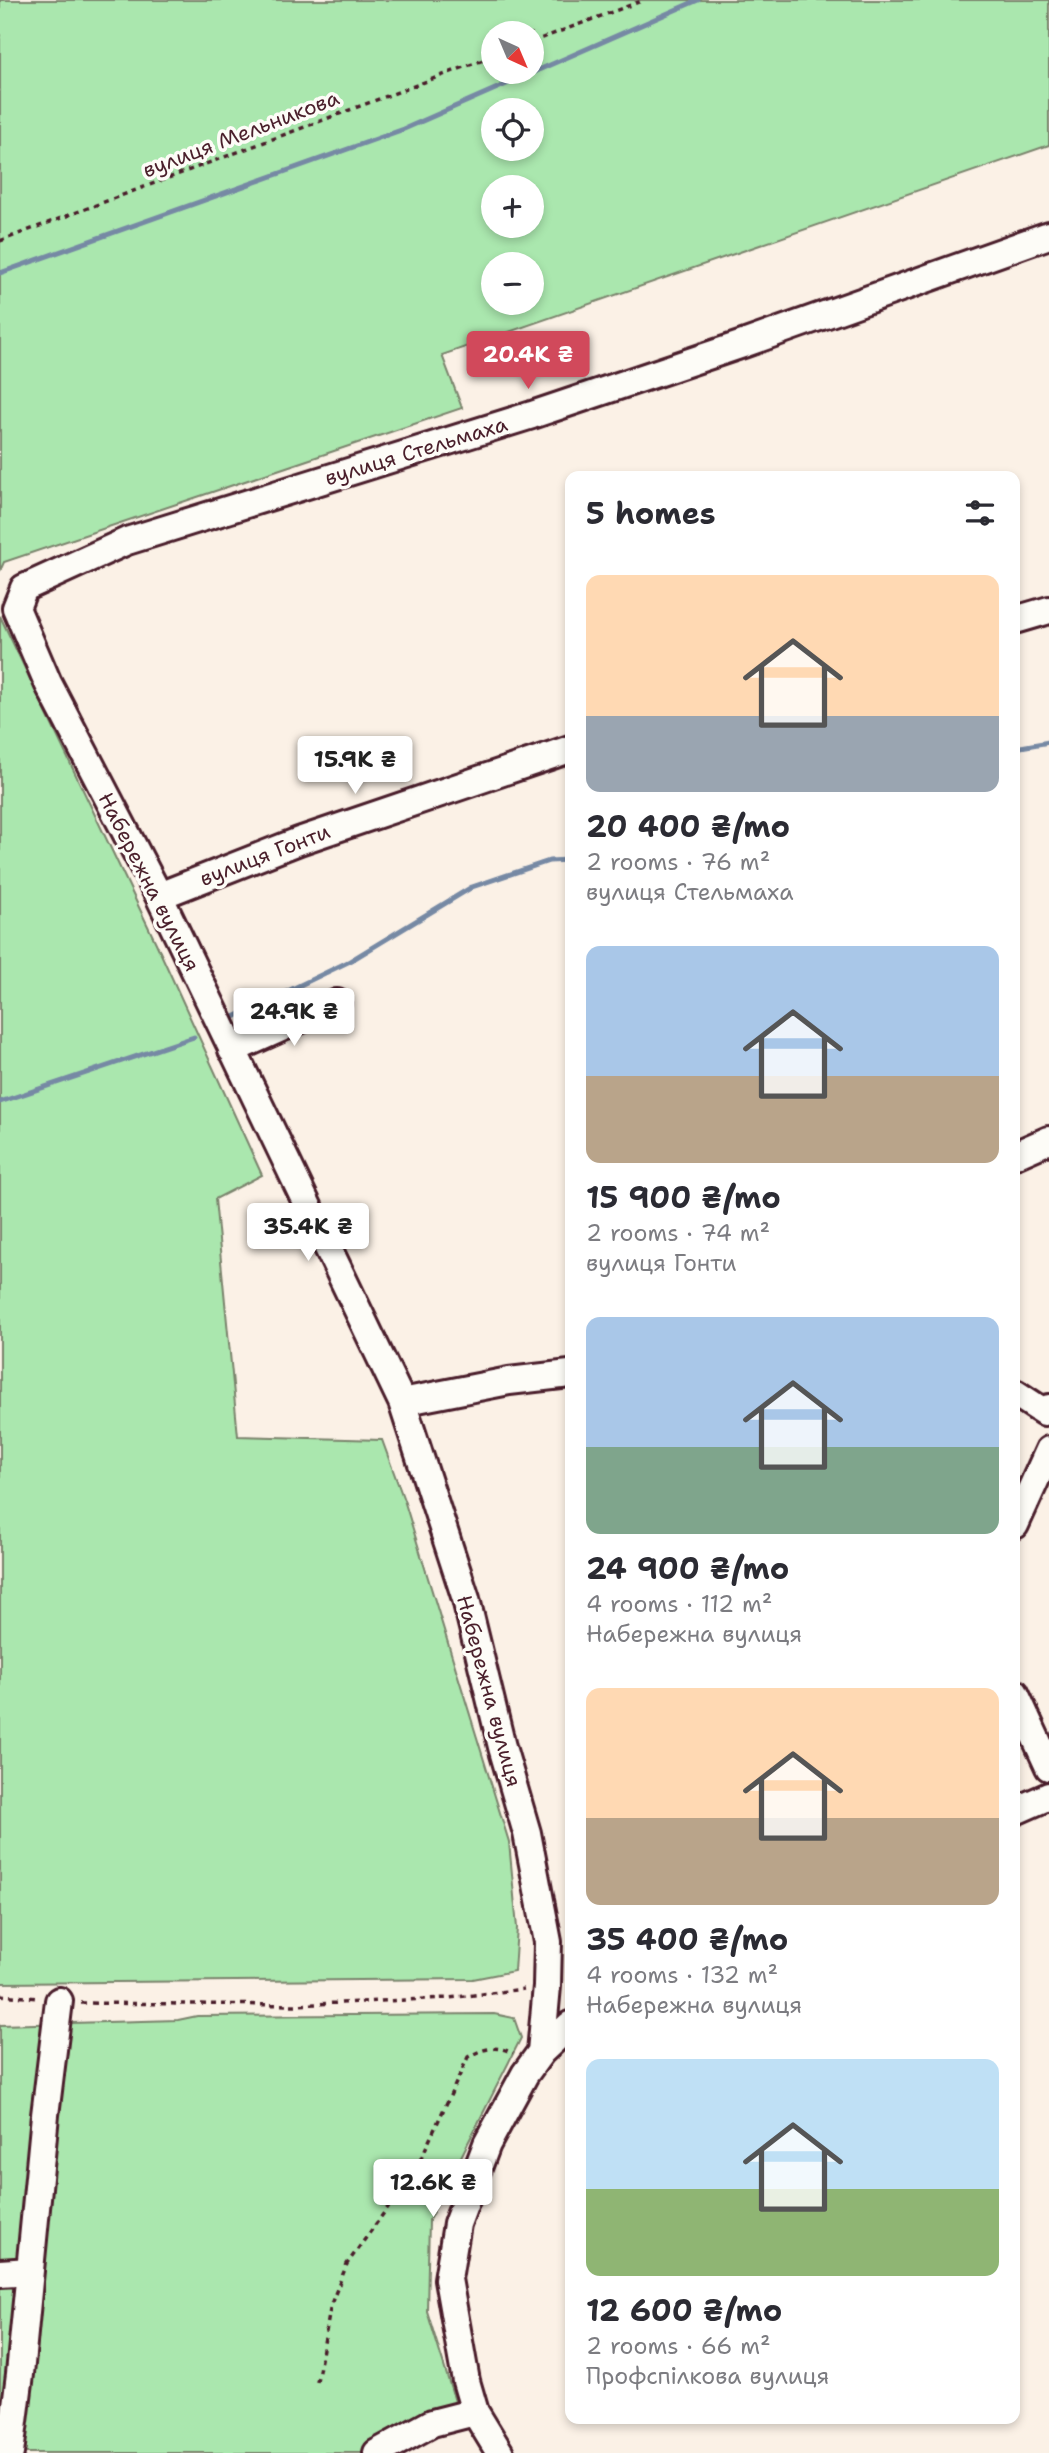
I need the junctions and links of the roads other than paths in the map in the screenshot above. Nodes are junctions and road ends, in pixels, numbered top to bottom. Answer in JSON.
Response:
{"nodes":[{"id":1,"x":1049,"y":235,"type":"edge"},
{"id":2,"x":24,"y":588,"type":"joint"},
{"id":3,"x":1049,"y":610,"type":"edge"},
{"id":4,"x":1020,"y":619,"type":"edge"},
{"id":5,"x":565,"y":751,"type":"edge"},
{"id":6,"x":159,"y":896,"type":"junction"},
{"id":7,"x":337,"y":1003,"type":"dead end"},
{"id":8,"x":232,"y":1050,"type":"junction"},
{"id":9,"x":1049,"y":1140,"type":"edge"},
{"id":10,"x":1020,"y":1153,"type":"edge"},
{"id":11,"x":565,"y":1375,"type":"edge"},
{"id":12,"x":1020,"y":1397,"type":"edge"},
{"id":13,"x":402,"y":1402,"type":"junction"},
{"id":14,"x":1047,"y":1419,"type":"edge"},
{"id":15,"x":1049,"y":1450,"type":"edge"},
{"id":16,"x":1020,"y":1514,"type":"edge"},
{"id":17,"x":1020,"y":1704,"type":"edge"},
{"id":18,"x":1049,"y":1767,"type":"edge"},
{"id":19,"x":1049,"y":1796,"type":"edge"},
{"id":20,"x":1020,"y":1809,"type":"edge"},
{"id":21,"x":59,"y":2001,"type":"road end"},
{"id":22,"x":565,"y":2030,"type":"edge"},
{"id":23,"x":538,"y":2057,"type":"junction"},
{"id":24,"x":30,"y":2272,"type":"junction"},
{"id":25,"x":0,"y":2273,"type":"edge"},
{"id":26,"x":10,"y":2375,"type":"edge"},
{"id":27,"x":475,"y":2412,"type":"junction"},
{"id":28,"x":10,"y":2453,"type":"edge"},
{"id":29,"x":377,"y":2453,"type":"edge"},
{"id":30,"x":500,"y":2453,"type":"edge"}],
"edges":[{"from":1,"to":2,"type":"street","name":"вулиця Стельмаха"},
{"from":2,"to":6,"type":"street","name":"Набережна вулиця"},
{"from":3,"to":4,"type":"street"},
{"from":5,"to":6,"type":"street","name":"вулиця Гонти"},
{"from":6,"to":8,"type":"street","name":"Набережна вулиця"},
{"from":7,"to":8,"type":"street"},
{"from":8,"to":13,"type":"street","name":"Набережна вулиця"},
{"from":9,"to":10,"type":"street"},
{"from":11,"to":13,"type":"street"},
{"from":12,"to":14,"type":"street"},
{"from":13,"to":23,"type":"street","name":"Набережна вулиця"},
{"from":15,"to":16,"type":"street"},
{"from":17,"to":18,"type":"street"},
{"from":19,"to":20,"type":"street"},
{"from":21,"to":24,"type":"street"},
{"from":22,"to":23,"type":"street"},
{"from":23,"to":27,"type":"street"},
{"from":24,"to":25,"type":"street"},
{"from":24,"to":26,"type":"street"},
{"from":26,"to":28,"type":"street"},
{"from":27,"to":29,"type":"street"},
{"from":27,"to":30,"type":"street"}]}
